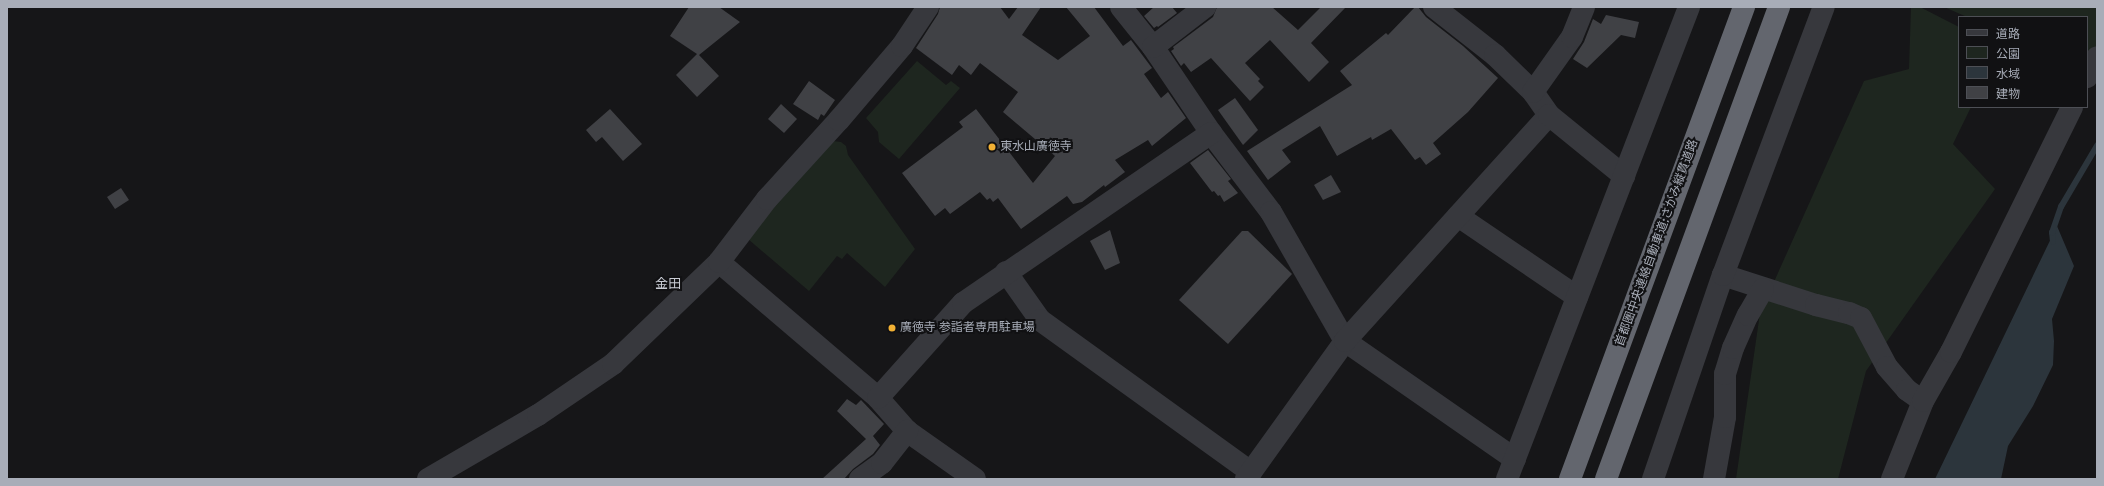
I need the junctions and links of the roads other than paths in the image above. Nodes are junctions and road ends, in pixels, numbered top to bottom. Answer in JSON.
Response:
{"nodes":[{"id":1,"x":928,"y":7,"type":"edge"},
{"id":2,"x":1121,"y":7,"type":"edge"},
{"id":3,"x":1205,"y":7,"type":"edge"},
{"id":4,"x":1434,"y":7,"type":"edge"},
{"id":5,"x":1584,"y":7,"type":"edge"},
{"id":6,"x":1689,"y":7,"type":"edge"},
{"id":7,"x":1744,"y":7,"type":"edge"},
{"id":8,"x":1779,"y":7,"type":"edge"},
{"id":9,"x":1824,"y":7,"type":"edge"},
{"id":10,"x":1153,"y":47,"type":"junction"},
{"id":11,"x":2097,"y":57,"type":"edge"},
{"id":12,"x":2088,"y":75,"type":"edge"},
{"id":13,"x":1533,"y":92,"type":"junction"},
{"id":14,"x":2072,"y":108,"type":"edge"},
{"id":15,"x":1549,"y":115,"type":"junction"},
{"id":16,"x":1211,"y":133,"type":"junction"},
{"id":17,"x":1624,"y":176,"type":"junction"},
{"id":18,"x":1458,"y":216,"type":"junction"},
{"id":19,"x":719,"y":262,"type":"junction"},
{"id":20,"x":1006,"y":272,"type":"junction"},
{"id":21,"x":1723,"y":275,"type":"junction"},
{"id":22,"x":1763,"y":289,"type":"junction"},
{"id":23,"x":1577,"y":297,"type":"junction"},
{"id":24,"x":1345,"y":341,"type":"junction"},
{"id":25,"x":878,"y":398,"type":"junction"},
{"id":26,"x":1923,"y":401,"type":"junction"},
{"id":27,"x":907,"y":431,"type":"junction"},
{"id":28,"x":1511,"y":469,"type":"edge"},
{"id":29,"x":1248,"y":477,"type":"edge"},
{"id":30,"x":428,"y":479,"type":"edge"},
{"id":31,"x":860,"y":479,"type":"edge"},
{"id":32,"x":975,"y":479,"type":"edge"},
{"id":33,"x":1570,"y":479,"type":"edge"},
{"id":34,"x":1606,"y":479,"type":"edge"},
{"id":35,"x":1653,"y":479,"type":"edge"},
{"id":36,"x":1714,"y":479,"type":"edge"},
{"id":37,"x":1892,"y":479,"type":"edge"}],
"edges":[{"from":1,"to":19,"type":"street"},
{"from":2,"to":10,"type":"street"},
{"from":3,"to":10,"type":"street"},
{"from":4,"to":13,"type":"street"},
{"from":5,"to":13,"type":"street"},
{"from":6,"to":17,"type":"street"},
{"from":7,"to":33,"type":"highway","name":"首都圏中央連絡自動車道;さがみ縦貫道路"},
{"from":8,"to":34,"type":"highway"},
{"from":9,"to":21,"type":"street"},
{"from":10,"to":16,"type":"street"},
{"from":11,"to":12,"type":"street"},
{"from":13,"to":15,"type":"street"},
{"from":14,"to":26,"type":"street"},
{"from":15,"to":17,"type":"street"},
{"from":15,"to":18,"type":"street"},
{"from":16,"to":20,"type":"street"},
{"from":16,"to":24,"type":"street"},
{"from":17,"to":23,"type":"street"},
{"from":18,"to":23,"type":"street"},
{"from":18,"to":24,"type":"street"},
{"from":19,"to":25,"type":"street"},
{"from":19,"to":30,"type":"street"},
{"from":20,"to":25,"type":"street"},
{"from":20,"to":29,"type":"street"},
{"from":21,"to":22,"type":"street"},
{"from":21,"to":35,"type":"street"},
{"from":22,"to":26,"type":"street"},
{"from":22,"to":36,"type":"street"},
{"from":23,"to":28,"type":"street"},
{"from":24,"to":28,"type":"street"},
{"from":24,"to":29,"type":"street"},
{"from":25,"to":27,"type":"street"},
{"from":26,"to":37,"type":"street"},
{"from":27,"to":31,"type":"street"},
{"from":27,"to":32,"type":"street"}]}
